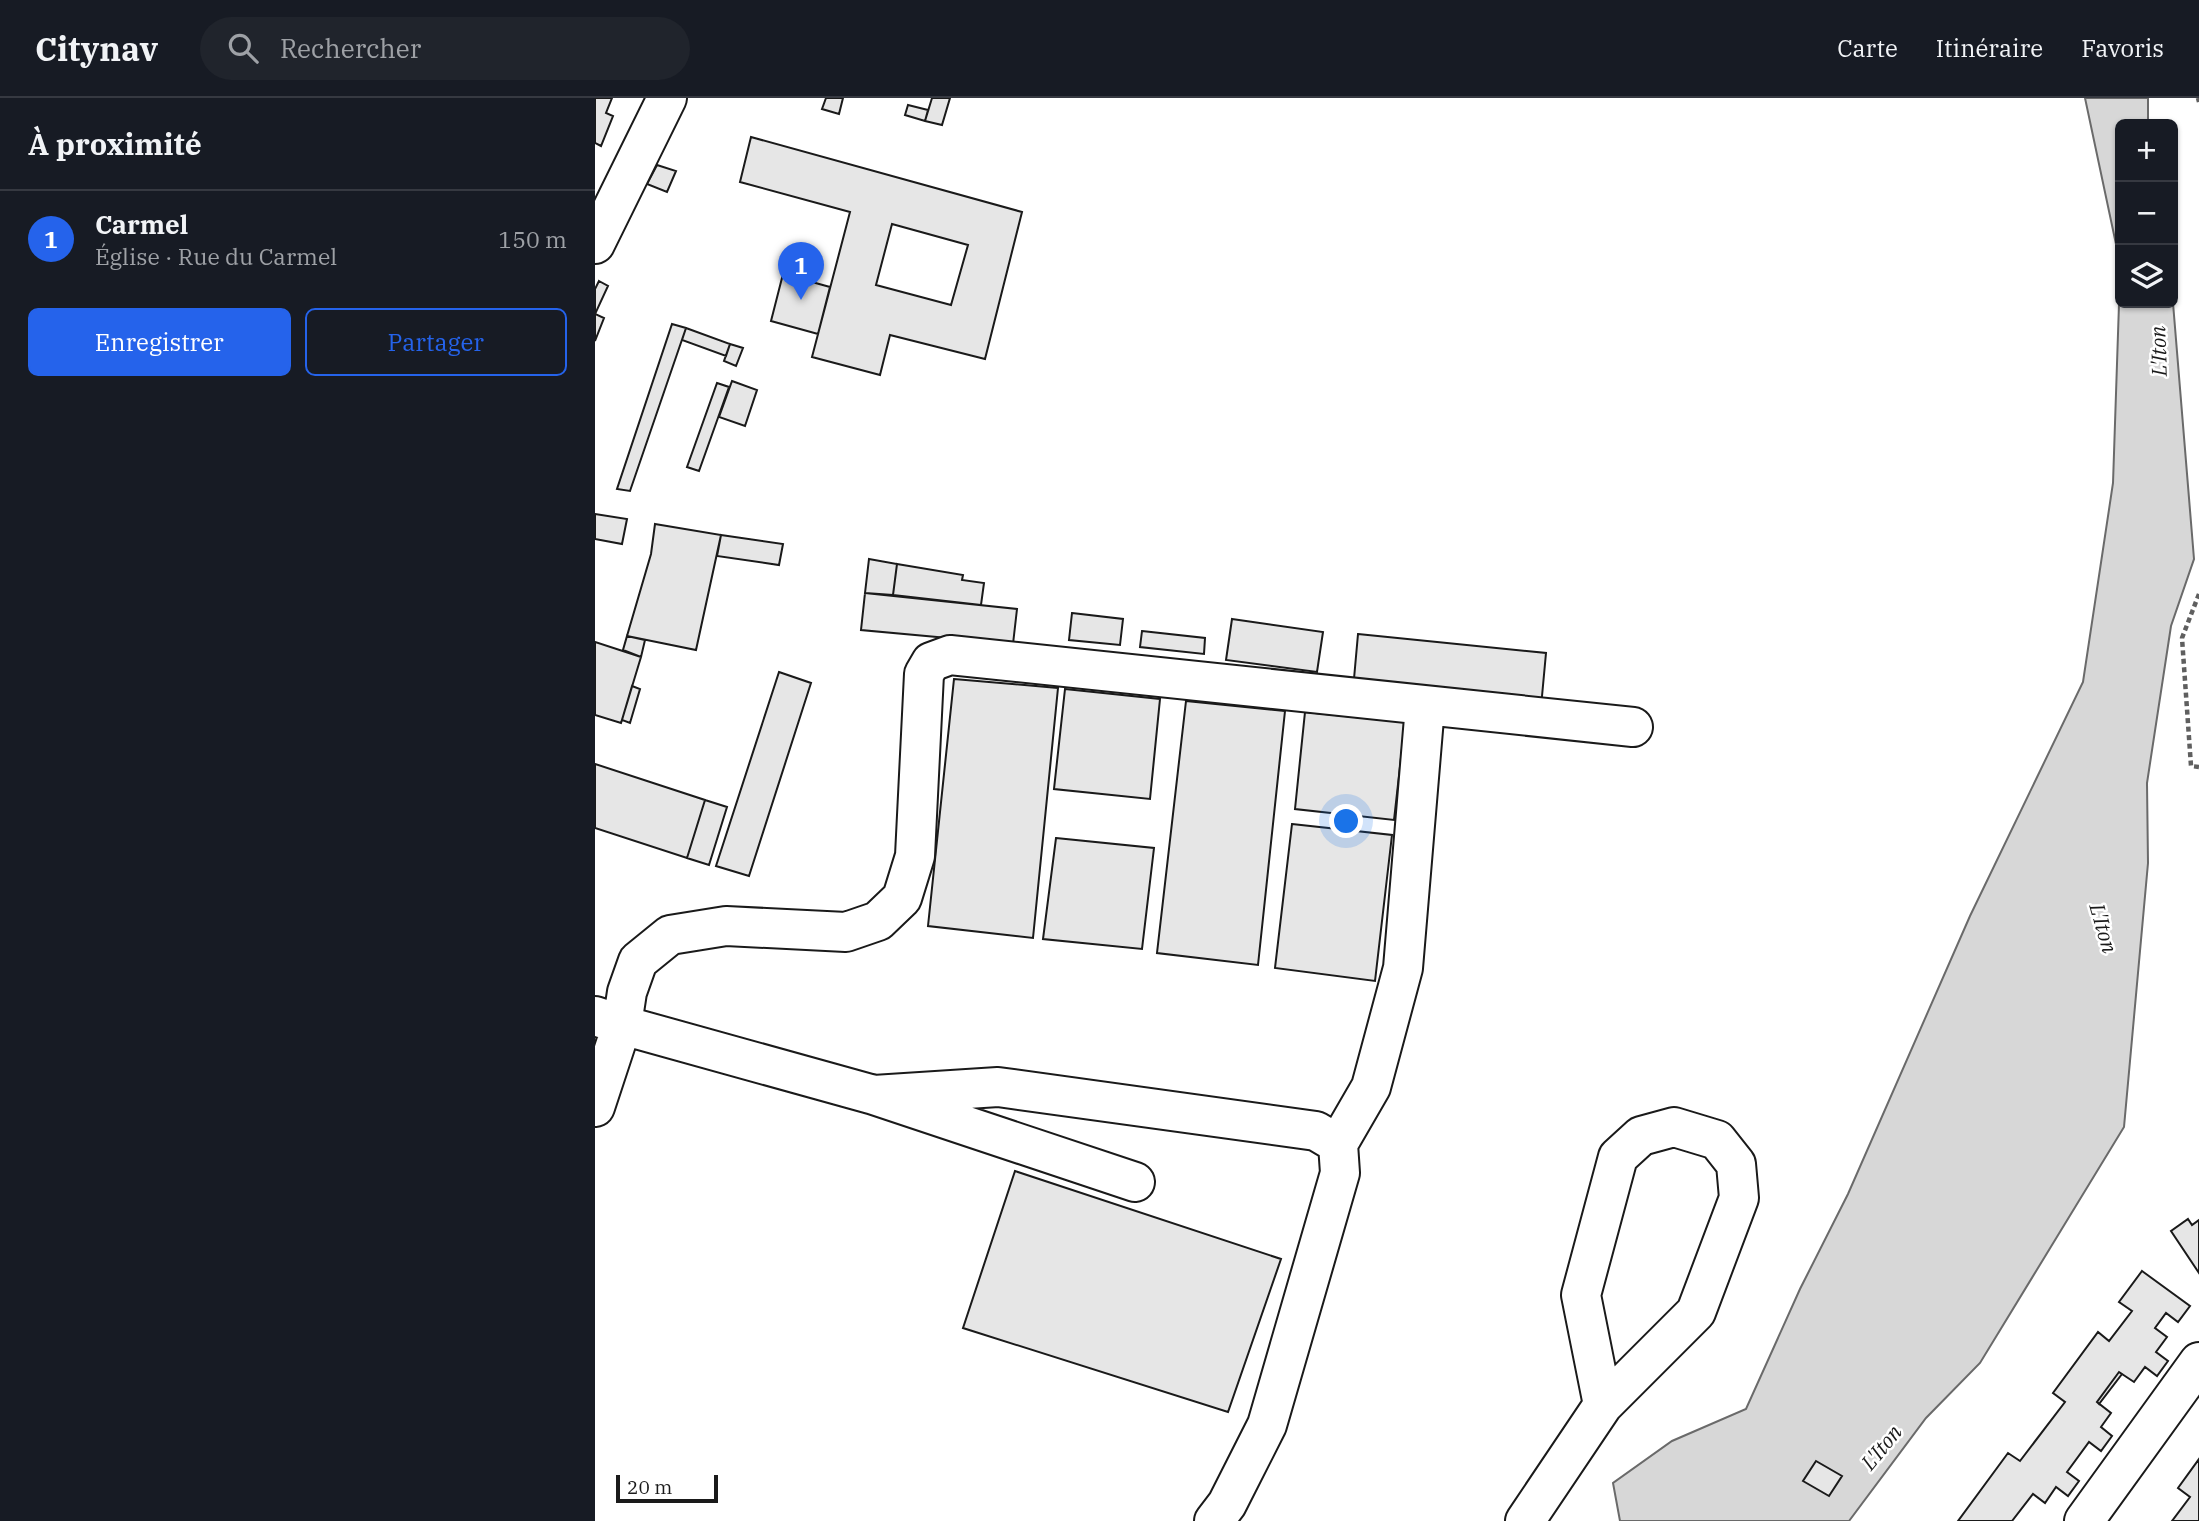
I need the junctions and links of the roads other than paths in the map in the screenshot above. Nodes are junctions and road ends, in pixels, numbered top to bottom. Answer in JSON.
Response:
{"nodes":[{"id":1,"x":667,"y":98,"type":"edge"},
{"id":2,"x":595,"y":244,"type":"edge"},
{"id":3,"x":1425,"y":706,"type":"junction"},
{"id":4,"x":1633,"y":727,"type":"dead end"},
{"id":5,"x":609,"y":1020,"type":"edge"},
{"id":6,"x":874,"y":1095,"type":"junction"},
{"id":7,"x":595,"y":1107,"type":"edge"},
{"id":8,"x":1338,"y":1144,"type":"junction"},
{"id":9,"x":1135,"y":1182,"type":"dead end"},
{"id":10,"x":2199,"y":1362,"type":"edge"},
{"id":11,"x":1602,"y":1405,"type":"junction"},
{"id":12,"x":1214,"y":1521,"type":"edge"},
{"id":13,"x":1525,"y":1521,"type":"edge"},
{"id":14,"x":2084,"y":1521,"type":"edge"}],
"edges":[{"from":1,"to":2,"type":"street"},
{"from":3,"to":4,"type":"street"},
{"from":3,"to":5,"type":"street"},
{"from":3,"to":8,"type":"street"},
{"from":5,"to":6,"type":"street"},
{"from":5,"to":7,"type":"street"},
{"from":6,"to":8,"type":"street"},
{"from":6,"to":9,"type":"street"},
{"from":8,"to":12,"type":"street"},
{"from":10,"to":14,"type":"street"},
{"from":11,"to":11,"type":"street"},
{"from":11,"to":13,"type":"street"}]}
